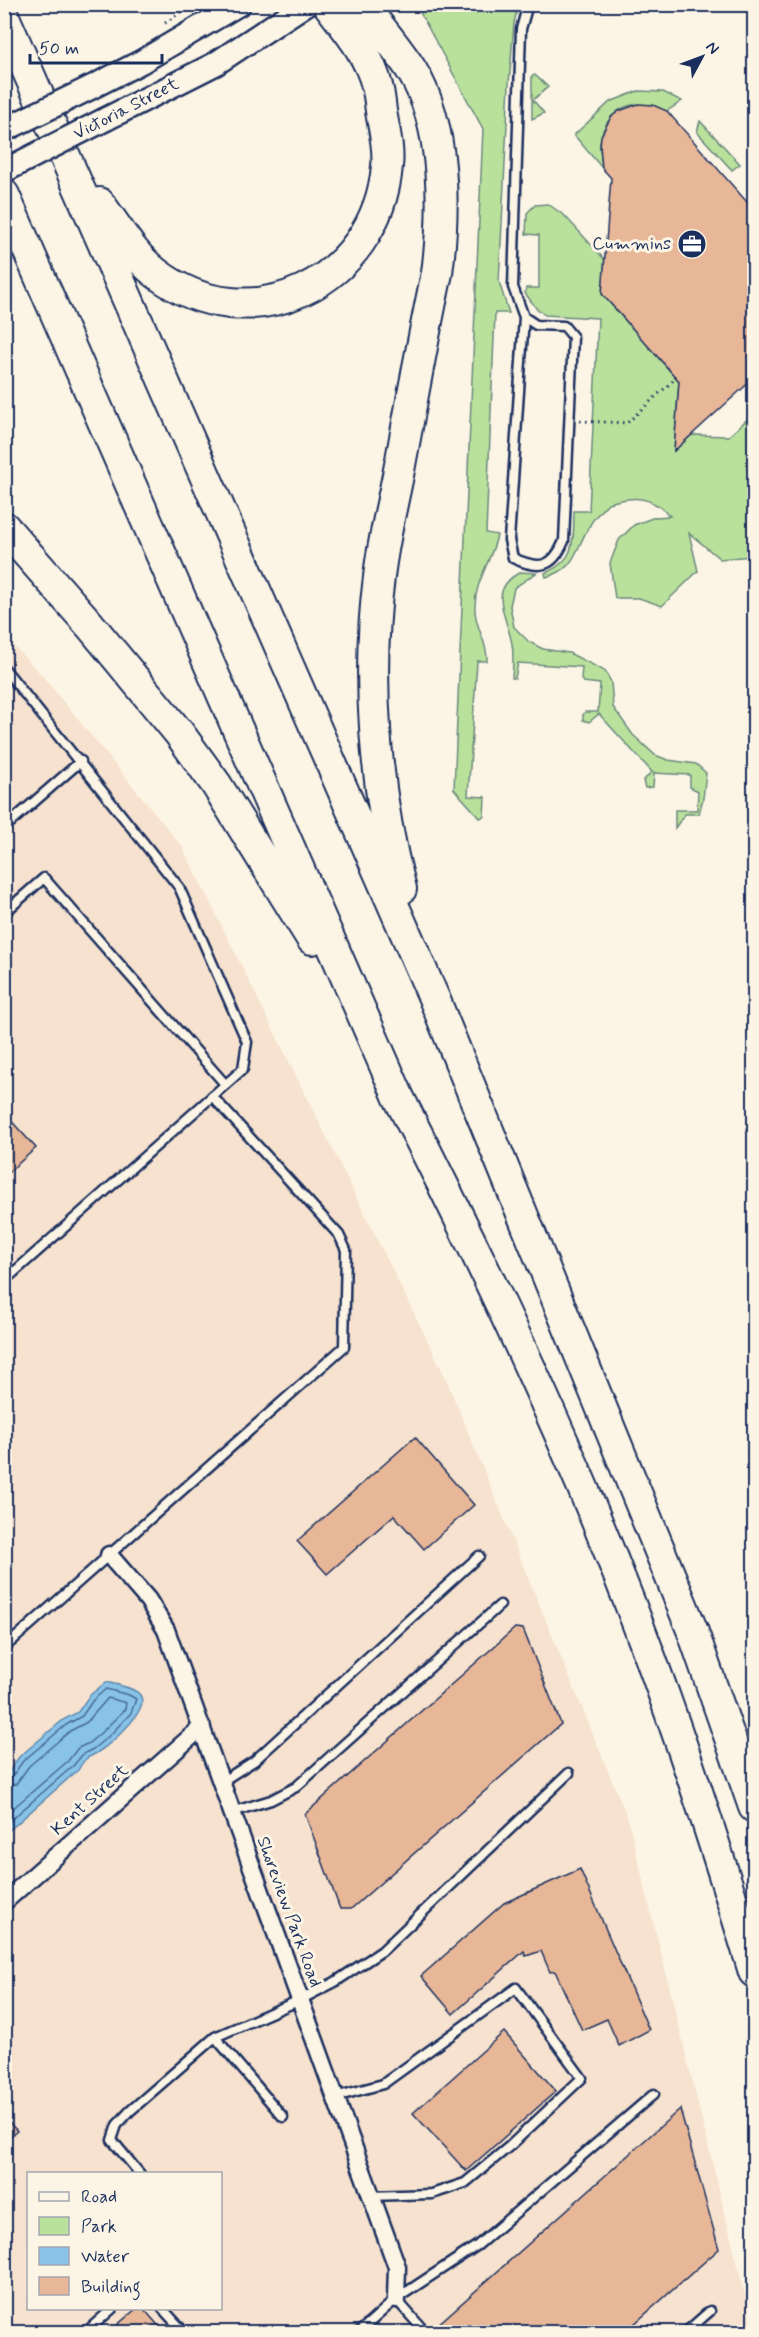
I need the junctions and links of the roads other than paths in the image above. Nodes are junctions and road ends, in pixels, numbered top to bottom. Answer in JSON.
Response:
{"nodes":[{"id":1,"x":239,"y":4,"type":"edge"},
{"id":2,"x":306,"y":4,"type":"edge"},
{"id":3,"x":328,"y":4,"type":"edge"},
{"id":4,"x":362,"y":4,"type":"edge"},
{"id":5,"x":528,"y":4,"type":"edge"},
{"id":6,"x":4,"y":17,"type":"edge"},
{"id":7,"x":4,"y":130,"type":"edge"},
{"id":8,"x":68,"y":163,"type":"junction"},
{"id":9,"x":4,"y":171,"type":"edge"},
{"id":10,"x":4,"y":195,"type":"edge"},
{"id":11,"x":524,"y":317,"type":"junction"},
{"id":12,"x":4,"y":527,"type":"edge"},
{"id":13,"x":4,"y":668,"type":"edge"},
{"id":14,"x":81,"y":761,"type":"junction"},
{"id":15,"x":4,"y":828,"type":"edge"},
{"id":16,"x":4,"y":914,"type":"edge"},
{"id":17,"x":434,"y":998,"type":"junction"},
{"id":18,"x":387,"y":1070,"type":"junction"},
{"id":19,"x":225,"y":1084,"type":"junction"},
{"id":20,"x":212,"y":1096,"type":"junction"},
{"id":21,"x":4,"y":1281,"type":"edge"},
{"id":22,"x":109,"y":1555,"type":"junction"},
{"id":23,"x":479,"y":1556,"type":"dead end"},
{"id":24,"x":500,"y":1605,"type":"dead end"},
{"id":25,"x":4,"y":1648,"type":"edge"},
{"id":26,"x":202,"y":1727,"type":"junction"},
{"id":27,"x":569,"y":1773,"type":"dead end"},
{"id":28,"x":221,"y":1782,"type":"junction"},
{"id":29,"x":754,"y":1807,"type":"edge"},
{"id":30,"x":232,"y":1812,"type":"junction"},
{"id":31,"x":4,"y":1902,"type":"edge"},
{"id":32,"x":754,"y":1972,"type":"edge"},
{"id":33,"x":300,"y":2000,"type":"junction"},
{"id":34,"x":215,"y":2037,"type":"junction"},
{"id":35,"x":654,"y":2094,"type":"dead end"},
{"id":36,"x":335,"y":2098,"type":"junction"},
{"id":37,"x":283,"y":2117,"type":"dead end"},
{"id":38,"x":138,"y":2172,"type":"edge"},
{"id":39,"x":370,"y":2196,"type":"junction"},
{"id":40,"x":396,"y":2299,"type":"junction"},
{"id":41,"x":111,"y":2310,"type":"edge"},
{"id":42,"x":164,"y":2310,"type":"edge"},
{"id":43,"x":710,"y":2311,"type":"dead end"},
{"id":44,"x":86,"y":2332,"type":"edge"},
{"id":45,"x":183,"y":2332,"type":"edge"},
{"id":46,"x":359,"y":2332,"type":"edge"},
{"id":47,"x":425,"y":2332,"type":"edge"},
{"id":48,"x":686,"y":2332,"type":"edge"}],
"edges":[{"from":1,"to":7,"type":"street","name":"Victoria Street","bridge":true},
{"from":2,"to":9,"type":"street","name":"Victoria Street","bridge":true},
{"from":3,"to":8,"type":"highway"},
{"from":4,"to":17,"type":"highway"},
{"from":5,"to":11,"type":"lane"},
{"from":6,"to":8,"type":"highway"},
{"from":8,"to":17,"type":"highway"},
{"from":10,"to":18,"type":"highway"},
{"from":11,"to":11,"type":"lane"},
{"from":12,"to":18,"type":"highway"},
{"from":13,"to":14,"type":"lane"},
{"from":14,"to":15,"type":"lane"},
{"from":14,"to":19,"type":"lane"},
{"from":16,"to":19,"type":"lane"},
{"from":17,"to":29,"type":"highway"},
{"from":18,"to":32,"type":"highway"},
{"from":19,"to":20,"type":"lane"},
{"from":20,"to":21,"type":"lane"},
{"from":20,"to":22,"type":"lane"},
{"from":22,"to":25,"type":"lane"},
{"from":22,"to":26,"type":"street","name":"Shoreview Park Road"},
{"from":23,"to":28,"type":"lane"},
{"from":24,"to":30,"type":"lane"},
{"from":26,"to":28,"type":"street","name":"Shoreview Park Road"},
{"from":26,"to":31,"type":"street","name":"Kent Street"},
{"from":27,"to":33,"type":"lane"},
{"from":28,"to":30,"type":"street","name":"Shoreview Park Road"},
{"from":30,"to":33,"type":"street","name":"Shoreview Park Road"},
{"from":33,"to":34,"type":"lane"},
{"from":33,"to":36,"type":"street","name":"Shoreview Park Road"},
{"from":34,"to":37,"type":"lane"},
{"from":34,"to":38,"type":"lane"},
{"from":35,"to":40,"type":"lane"},
{"from":36,"to":39,"type":"street","name":"Shoreview Park Road"},
{"from":36,"to":39,"type":"lane"},
{"from":39,"to":40,"type":"street","name":"Shoreview Park Road"},
{"from":40,"to":46,"type":"lane"},
{"from":40,"to":47,"type":"lane"},
{"from":41,"to":44,"type":"lane"},
{"from":42,"to":45,"type":"lane"},
{"from":43,"to":48,"type":"lane"}]}
